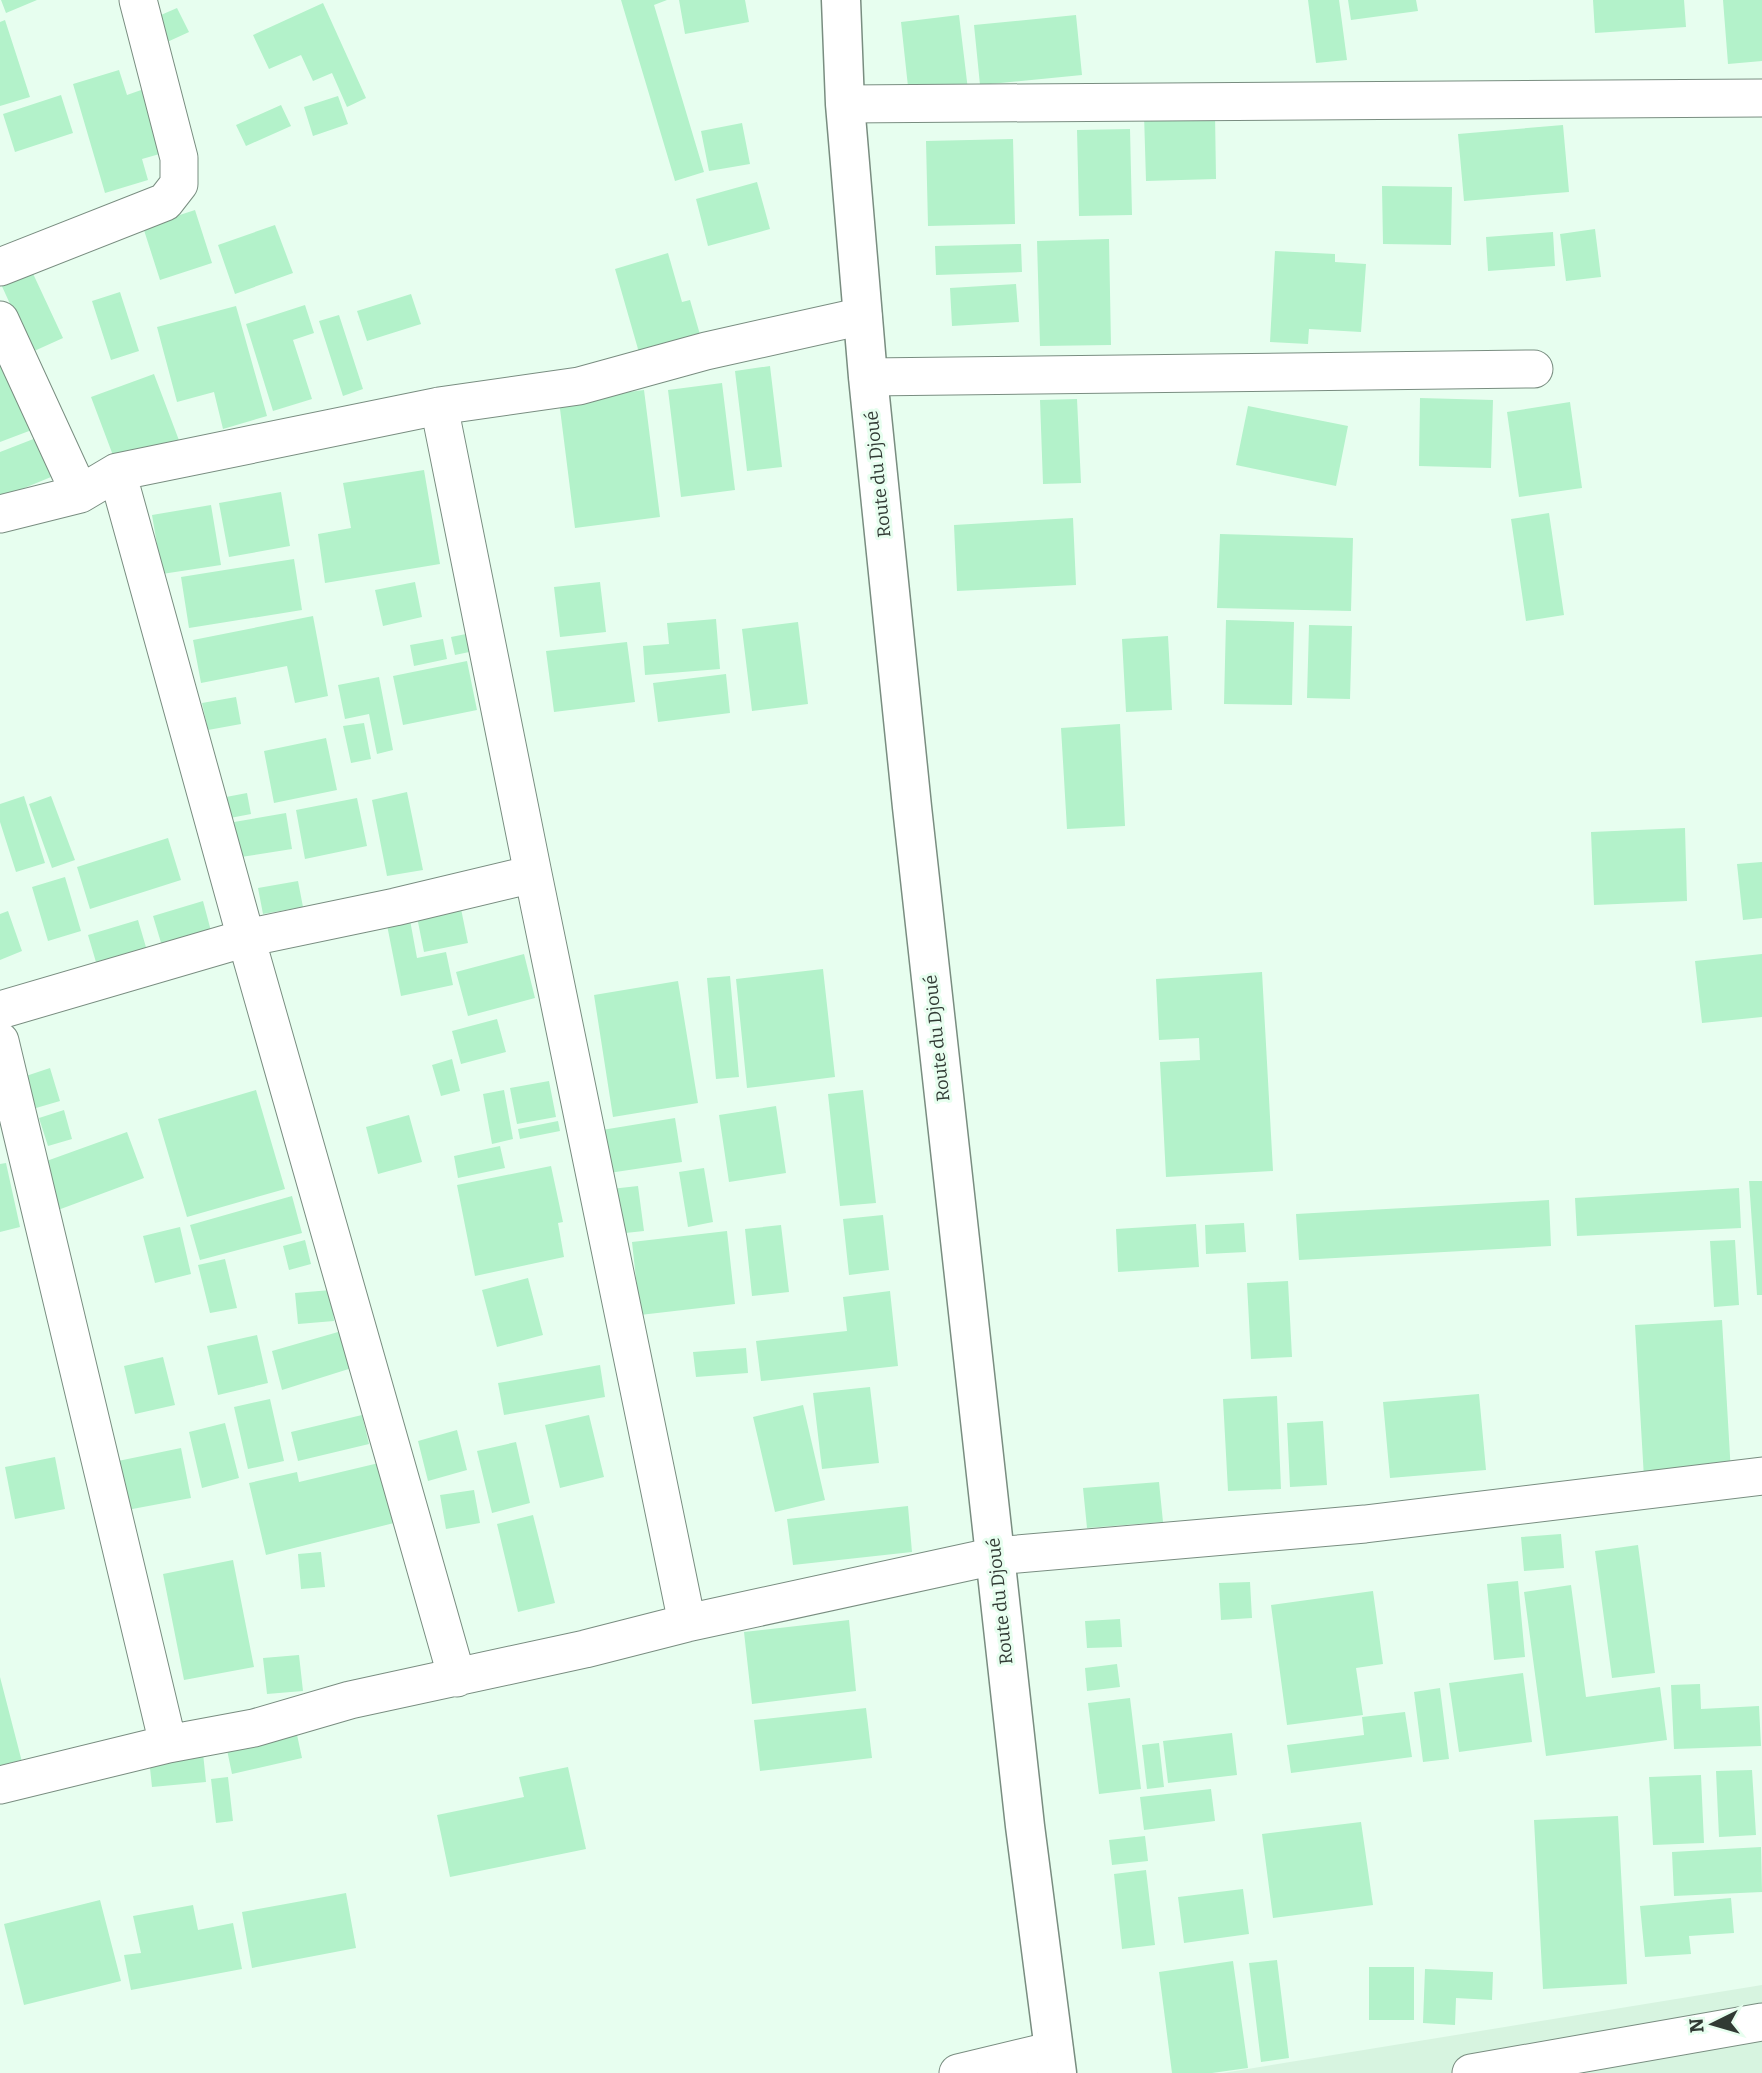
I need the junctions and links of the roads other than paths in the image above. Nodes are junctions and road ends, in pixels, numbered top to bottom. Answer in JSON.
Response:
{"nodes":[{"id":1,"x":138,"y":0,"type":"edge"},
{"id":2,"x":841,"y":0,"type":"edge"},
{"id":3,"x":1762,"y":98,"type":"edge"},
{"id":4,"x":845,"y":104,"type":"junction"},
{"id":5,"x":0,"y":267,"type":"edge"},
{"id":6,"x":863,"y":316,"type":"junction"},
{"id":7,"x":0,"y":320,"type":"edge"},
{"id":8,"x":1534,"y":369,"type":"dead end"},
{"id":9,"x":868,"y":377,"type":"junction"},
{"id":10,"x":439,"y":405,"type":"junction"},
{"id":11,"x":117,"y":472,"type":"junction"},
{"id":12,"x":80,"y":494,"type":"junction"},
{"id":13,"x":0,"y":514,"type":"edge"},
{"id":14,"x":533,"y":874,"type":"junction"},
{"id":15,"x":246,"y":938,"type":"junction"},
{"id":16,"x":0,"y":1010,"type":"edge"},
{"id":17,"x":0,"y":1041,"type":"edge"},
{"id":18,"x":1762,"y":1476,"type":"edge"},
{"id":19,"x":995,"y":1556,"type":"junction"},
{"id":20,"x":687,"y":1623,"type":"junction"},
{"id":21,"x":457,"y":1678,"type":"junction"},
{"id":22,"x":169,"y":1744,"type":"junction"},
{"id":23,"x":0,"y":1785,"type":"edge"},
{"id":24,"x":1762,"y":2022,"type":"edge"},
{"id":25,"x":1056,"y":2062,"type":"edge"},
{"id":26,"x":958,"y":2073,"type":"edge"},
{"id":27,"x":1471,"y":2073,"type":"edge"}],
"edges":[{"from":1,"to":5,"type":"street"},
{"from":2,"to":4,"type":"main road","name":"Route du Djoué"},
{"from":3,"to":4,"type":"street"},
{"from":4,"to":6,"type":"main road","name":"Route du Djoué"},
{"from":6,"to":9,"type":"main road","name":"Route du Djoué"},
{"from":6,"to":10,"type":"street"},
{"from":7,"to":12,"type":"street"},
{"from":8,"to":9,"type":"street"},
{"from":9,"to":19,"type":"main road","name":"Route du Djoué"},
{"from":10,"to":11,"type":"street"},
{"from":10,"to":14,"type":"street"},
{"from":11,"to":12,"type":"street"},
{"from":11,"to":15,"type":"street"},
{"from":12,"to":13,"type":"street"},
{"from":14,"to":15,"type":"street"},
{"from":14,"to":20,"type":"street"},
{"from":15,"to":16,"type":"street"},
{"from":15,"to":21,"type":"street"},
{"from":17,"to":22,"type":"street"},
{"from":18,"to":19,"type":"street"},
{"from":19,"to":20,"type":"street"},
{"from":19,"to":25,"type":"main road","name":"Route du Djoué"},
{"from":20,"to":21,"type":"street"},
{"from":21,"to":22,"type":"street"},
{"from":22,"to":23,"type":"street"},
{"from":24,"to":27,"type":"street"},
{"from":25,"to":26,"type":"street"}]}
